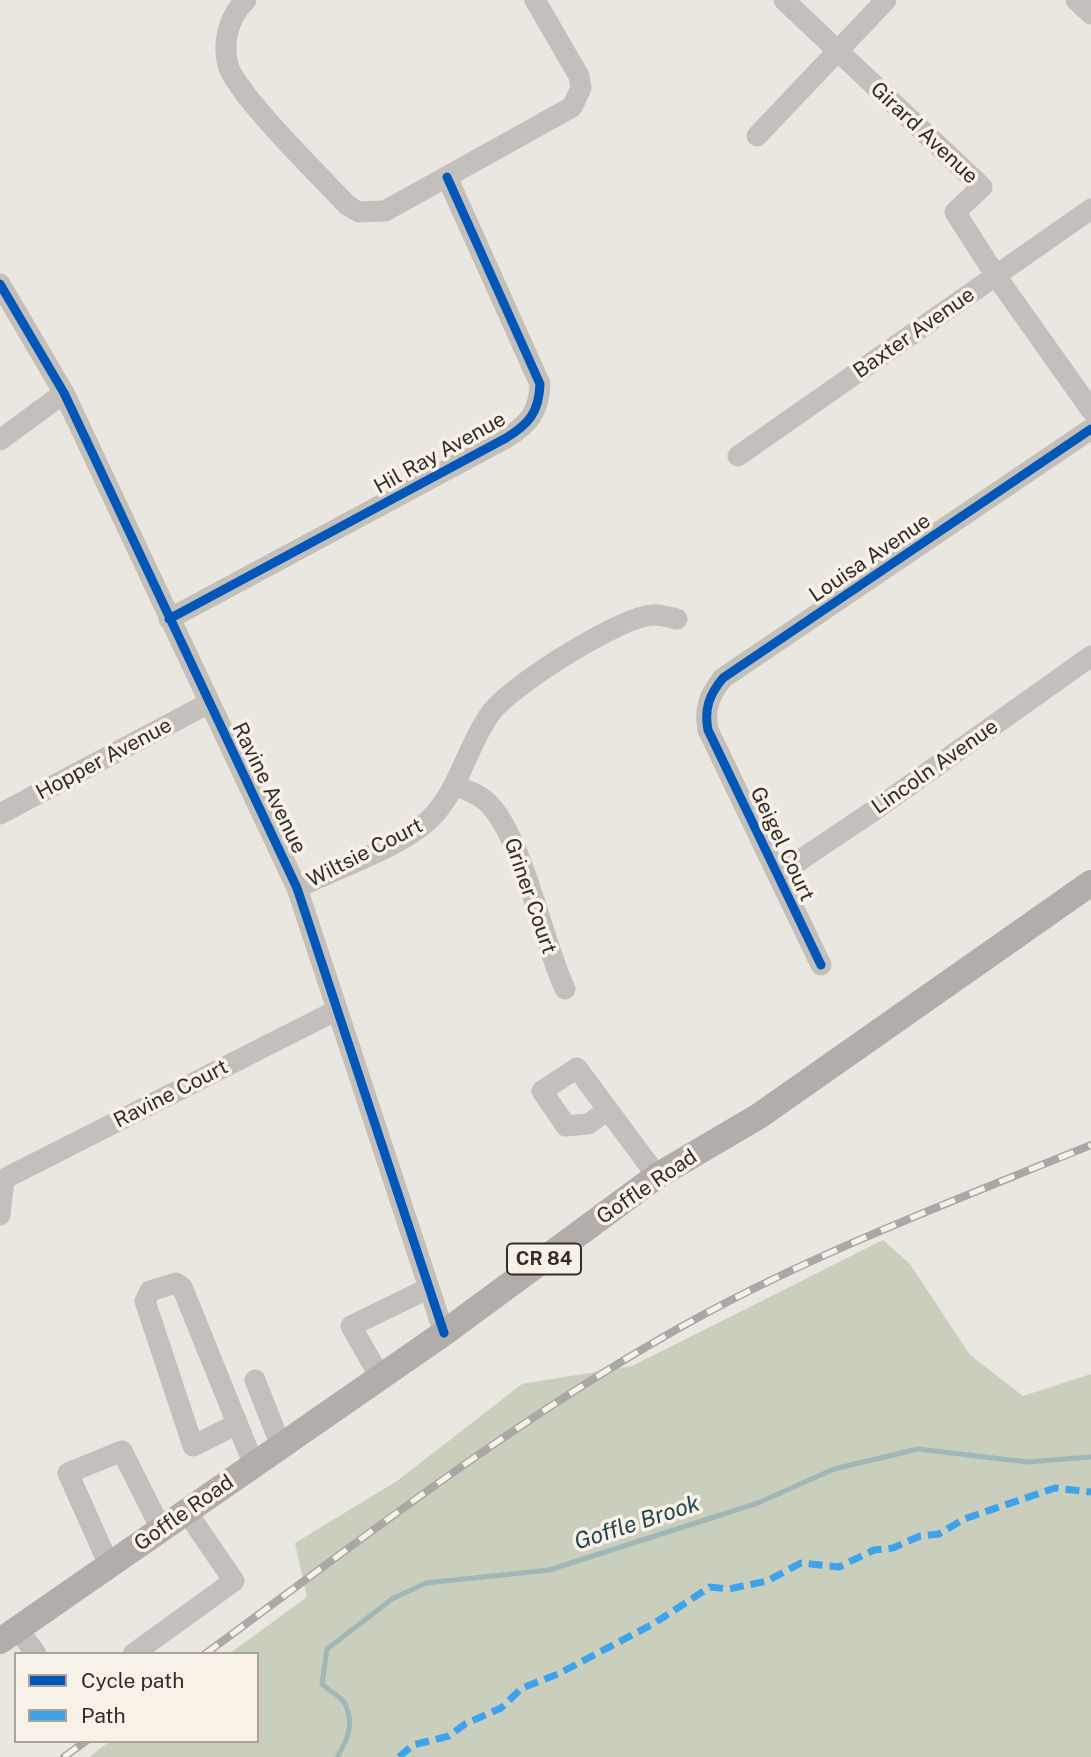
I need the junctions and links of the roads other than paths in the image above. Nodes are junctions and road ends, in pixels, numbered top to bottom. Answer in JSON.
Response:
{"nodes":[{"id":1,"x":246,"y":0,"type":"edge"},
{"id":2,"x":535,"y":0,"type":"edge"},
{"id":3,"x":784,"y":0,"type":"edge"},
{"id":4,"x":886,"y":0,"type":"edge"},
{"id":5,"x":1076,"y":0,"type":"edge"},
{"id":6,"x":1091,"y":14,"type":"edge"},
{"id":7,"x":837,"y":51,"type":"junction"},
{"id":8,"x":757,"y":136,"type":"dead end"},
{"id":9,"x":447,"y":177,"type":"junction"},
{"id":10,"x":1091,"y":209,"type":"edge"},
{"id":11,"x":996,"y":276,"type":"junction"},
{"id":12,"x":0,"y":284,"type":"edge"},
{"id":13,"x":64,"y":393,"type":"junction"},
{"id":14,"x":1091,"y":410,"type":"edge"},
{"id":15,"x":1091,"y":429,"type":"edge"},
{"id":16,"x":0,"y":440,"type":"edge"},
{"id":17,"x":738,"y":456,"type":"dead end"},
{"id":18,"x":169,"y":619,"type":"junction"},
{"id":19,"x":677,"y":619,"type":"dead end"},
{"id":20,"x":1091,"y":656,"type":"edge"},
{"id":21,"x":209,"y":704,"type":"junction"},
{"id":22,"x":713,"y":738,"type":"joint"},
{"id":23,"x":455,"y":785,"type":"junction"},
{"id":24,"x":0,"y":814,"type":"edge"},
{"id":25,"x":778,"y":875,"type":"junction"},
{"id":26,"x":1091,"y":883,"type":"edge"},
{"id":27,"x":297,"y":888,"type":"junction"},
{"id":28,"x":821,"y":965,"type":"dead end"},
{"id":29,"x":565,"y":989,"type":"dead end"},
{"id":30,"x":337,"y":1010,"type":"junction"},
{"id":31,"x":608,"y":1110,"type":"dead end"},
{"id":32,"x":657,"y":1176,"type":"junction"},
{"id":33,"x":2,"y":1178,"type":"edge"},
{"id":34,"x":0,"y":1215,"type":"edge"},
{"id":35,"x":429,"y":1288,"type":"junction"},
{"id":36,"x":444,"y":1333,"type":"junction"},
{"id":37,"x":380,"y":1377,"type":"junction"},
{"id":38,"x":255,"y":1380,"type":"dead end"},
{"id":39,"x":237,"y":1424,"type":"junction"},
{"id":40,"x":281,"y":1446,"type":"junction"},
{"id":41,"x":254,"y":1465,"type":"junction"},
{"id":42,"x":186,"y":1511,"type":"junction"},
{"id":43,"x":161,"y":1529,"type":"junction"},
{"id":44,"x":109,"y":1565,"type":"junction"},
{"id":45,"x":6,"y":1633,"type":"edge"},
{"id":46,"x":33,"y":1652,"type":"edge"},
{"id":47,"x":136,"y":1652,"type":"edge"}],
"edges":[{"from":1,"to":9,"type":"street"},
{"from":2,"to":9,"type":"street"},
{"from":3,"to":7,"type":"street","name":"Girard Avenue"},
{"from":4,"to":7,"type":"street"},
{"from":5,"to":6,"type":"street"},
{"from":7,"to":8,"type":"street"},
{"from":7,"to":11,"type":"street","name":"Girard Avenue"},
{"from":9,"to":18,"type":"street","name":"Hil Ray Avenue"},
{"from":10,"to":11,"type":"street","name":"Baxter Avenue"},
{"from":11,"to":14,"type":"street"},
{"from":11,"to":17,"type":"street","name":"Baxter Avenue"},
{"from":12,"to":13,"type":"street","name":"Ravine Avenue"},
{"from":13,"to":16,"type":"street"},
{"from":13,"to":18,"type":"street","name":"Ravine Avenue"},
{"from":15,"to":22,"type":"street","name":"Louisa Avenue"},
{"from":18,"to":21,"type":"street","name":"Ravine Avenue"},
{"from":19,"to":23,"type":"street","name":"Wiltsie Court"},
{"from":20,"to":25,"type":"street","name":"Lincoln Avenue"},
{"from":21,"to":24,"type":"street","name":"Hopper Avenue"},
{"from":21,"to":27,"type":"street","name":"Ravine Avenue"},
{"from":22,"to":25,"type":"street","name":"Geigel Court"},
{"from":23,"to":27,"type":"street","name":"Wiltsie Court"},
{"from":23,"to":29,"type":"street","name":"Griner Court"},
{"from":25,"to":28,"type":"street","name":"Geigel Court"},
{"from":26,"to":32,"type":"main road","name":"Goffle Road","number":"CR 84"},
{"from":27,"to":30,"type":"street","name":"Ravine Avenue"},
{"from":30,"to":33,"type":"street","name":"Ravine Court"},
{"from":30,"to":35,"type":"street","name":"Ravine Avenue"},
{"from":31,"to":32,"type":"street"},
{"from":32,"to":36,"type":"main road","name":"Goffle Road","number":"CR 84"},
{"from":33,"to":34,"type":"street"},
{"from":35,"to":36,"type":"street","name":"Ravine Avenue"},
{"from":35,"to":37,"type":"street"},
{"from":36,"to":37,"type":"main road","name":"Goffle Road","number":"CR 84"},
{"from":37,"to":40,"type":"main road","name":"Goffle Road","number":"CR 84"},
{"from":38,"to":40,"type":"street"},
{"from":39,"to":39,"type":"street"},
{"from":39,"to":41,"type":"street"},
{"from":40,"to":41,"type":"main road","name":"Goffle Road","number":"CR 84"},
{"from":41,"to":42,"type":"main road","name":"Goffle Road","number":"CR 84"},
{"from":42,"to":43,"type":"main road","name":"Goffle Road","number":"CR 84"},
{"from":42,"to":47,"type":"street"},
{"from":43,"to":44,"type":"main road","name":"Goffle Road","number":"CR 84"},
{"from":43,"to":44,"type":"street"},
{"from":44,"to":45,"type":"main road","name":"Goffle Road","number":"CR 84"},
{"from":45,"to":46,"type":"street"}]}
